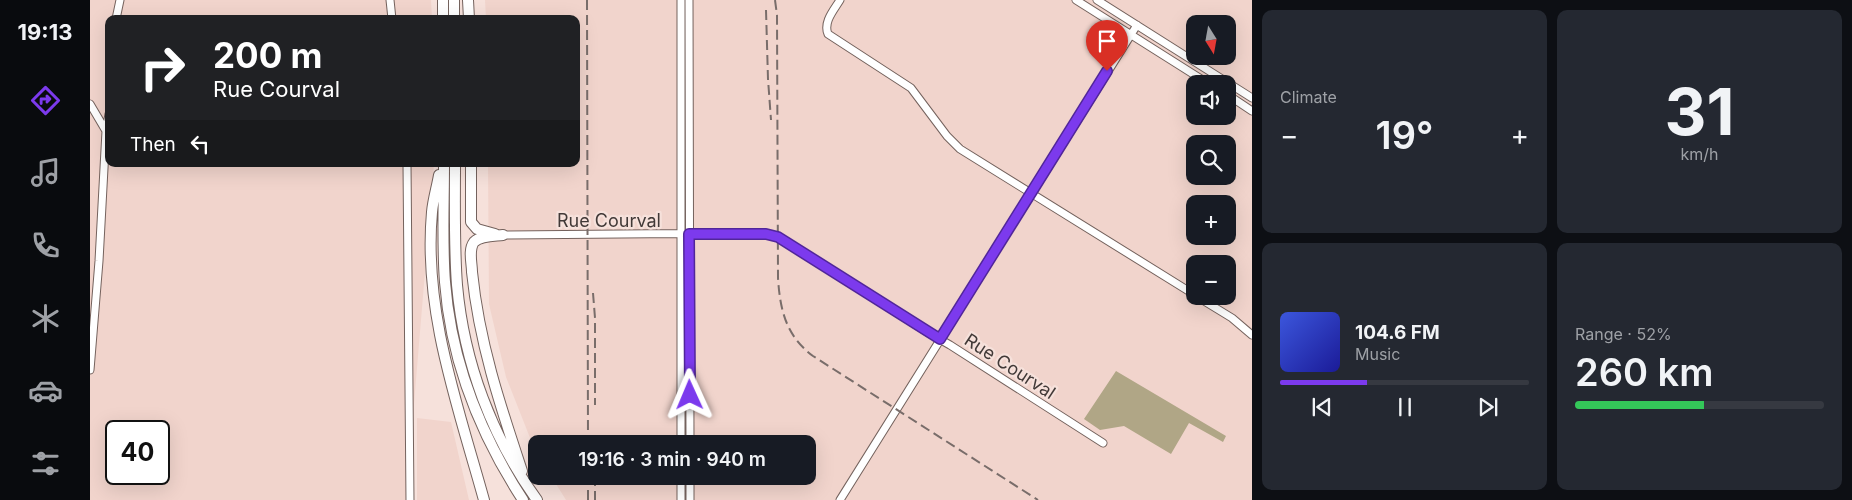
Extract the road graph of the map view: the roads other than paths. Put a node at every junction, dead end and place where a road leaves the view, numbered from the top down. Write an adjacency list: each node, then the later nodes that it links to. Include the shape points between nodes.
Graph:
1 (120, 0): 11 (street)
2 (390, 0): 12 (street)
3 (443, 0): 13 (highway)
4 (454, 0): 14 (highway)
5 (468, 0): 15 (highway)
6 (681, 0): 24 (street)
7 (689, 0): 25 (street)
8 (840, 0): 32 (street, via 827,22 828,34 908,86 960,149)
9 (1076, 0): 17 (street)
10 (1097, 0): 16 (street)
11 (117, 15)
12 (392, 15)
13 (443, 15)
14 (454, 15)
15 (469, 15)
16 (1137, 25): 17 (street); 19 (street)
17 (1131, 34): 18 (street); 32 (street)
18 (1195, 75)
19 (1252, 98)
20 (1236, 100): 22 (street)
21 (90, 104): 23 (street)
22 (1252, 111)
23 (105, 129)
24 (681, 142): 25 (street); 33 (street)
25 (689, 142): 33 (street)
26 (105, 148): 39 (street)
27 (408, 167): 46 (street)
28 (441, 167): 47 (highway, via 432,211 436,314)
29 (442, 167): 48 (highway, via 445,281 455,348 484,432)
30 (455, 167): 45 (highway, via 456,271 466,346 497,432)
31 (471, 167): 34 (highway, via 471,222 480,231)
32 (1031, 193): 35 (street); 38 (street)
33 (685, 234): 34 (street, Rue Courval); 38 (street, Rue Courval, via 766,234 778,237); 40 (street); 41 (street)
34 (503, 235): 45 (highway, via 480,238 473,244 474,284 479,325 491,375)
35 (1186, 290)
36 (1211, 305): 37 (street)
37 (1252, 335)
38 (940, 339): 42 (street, Rue Courval); 52 (street)
39 (90, 370)
40 (681, 435)
41 (690, 435)
42 (1103, 443)
43 (681, 485): 50 (street)
44 (690, 485): 51 (street)
45 (528, 487): 49 (highway)
46 (410, 500)
47 (484, 500)
48 (523, 500)
49 (537, 500)
50 (681, 500)
51 (690, 500)
52 (840, 500)

